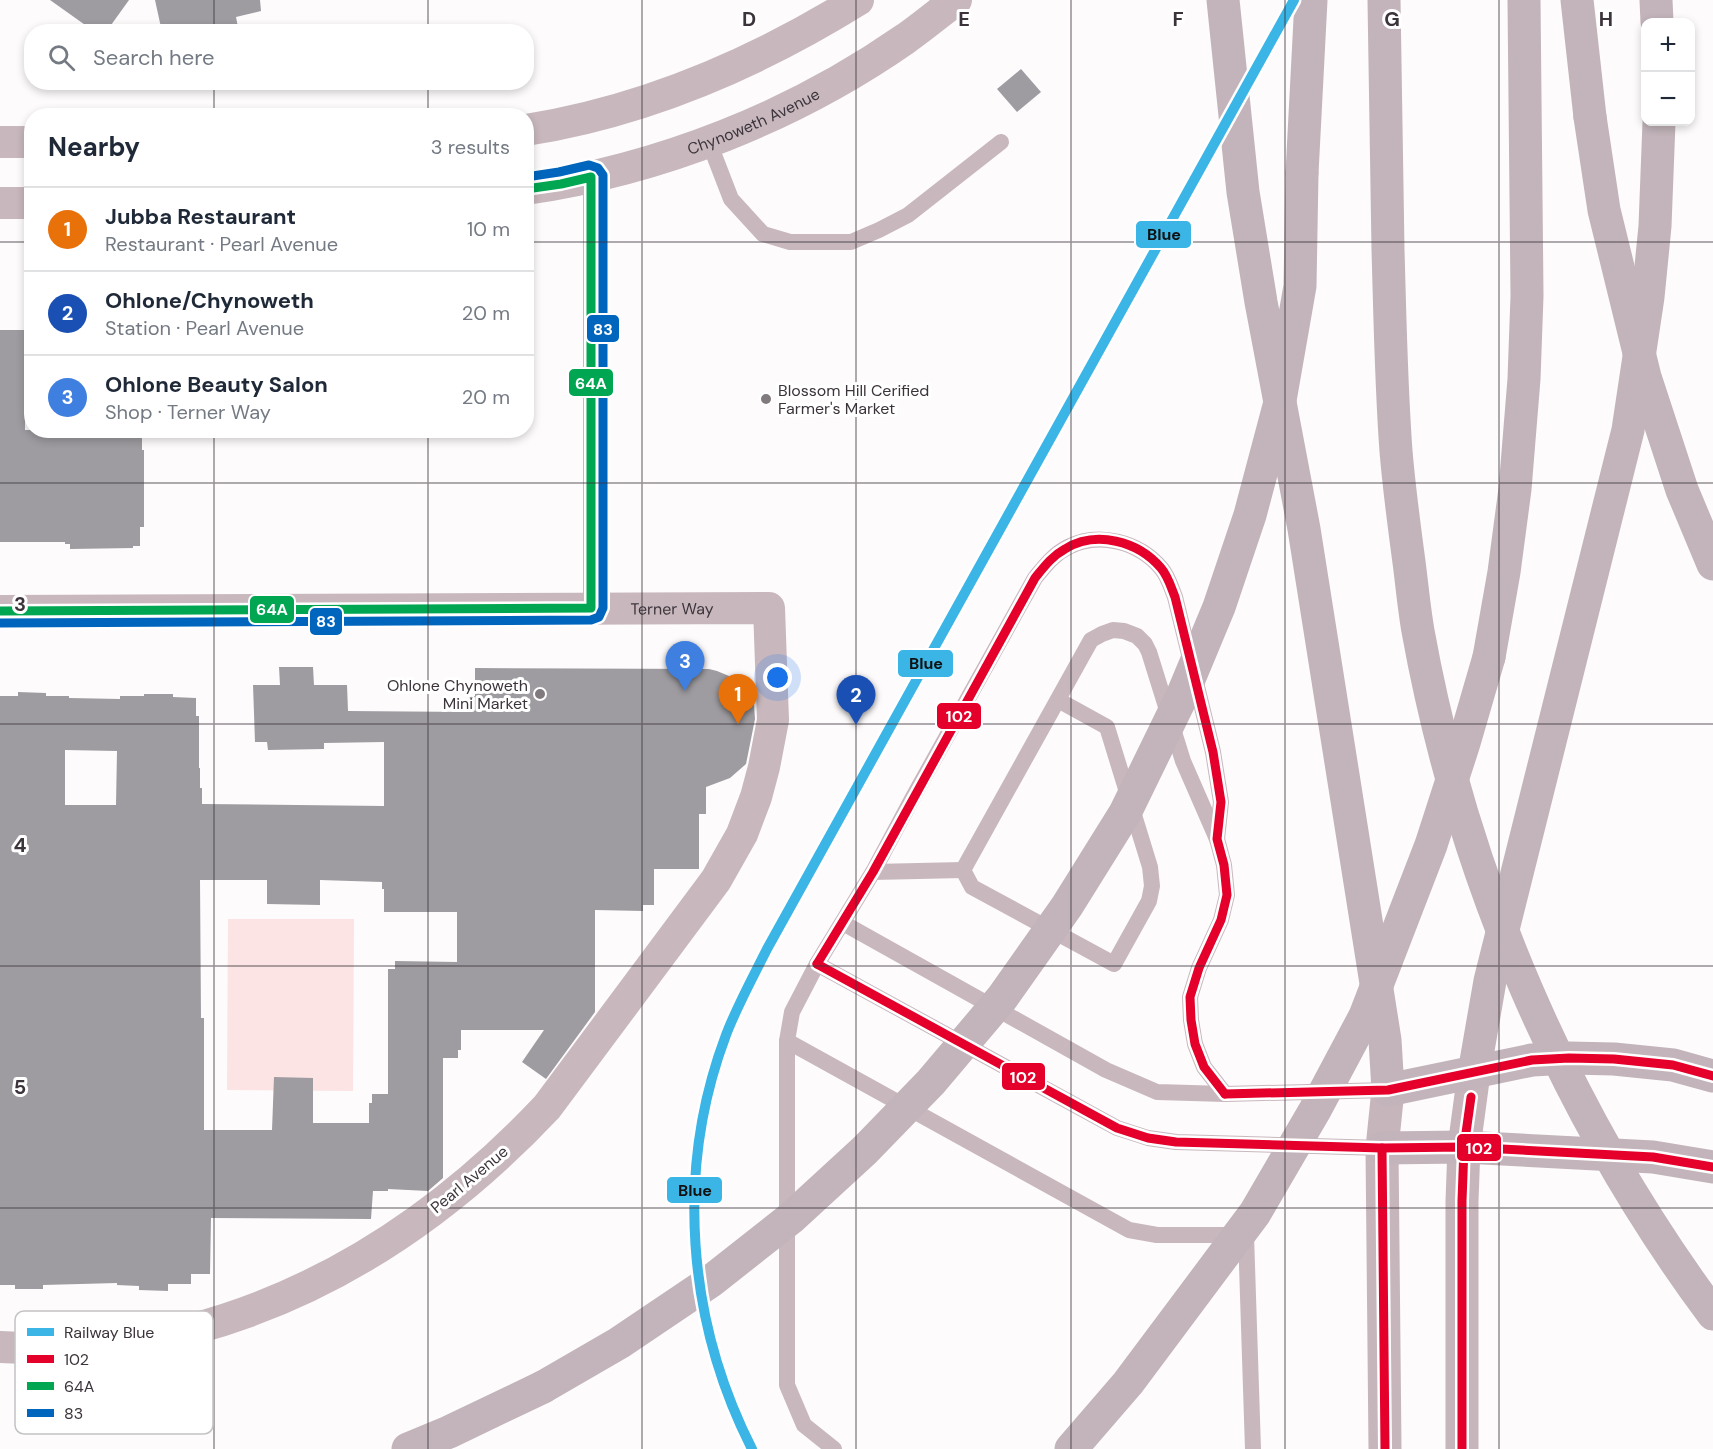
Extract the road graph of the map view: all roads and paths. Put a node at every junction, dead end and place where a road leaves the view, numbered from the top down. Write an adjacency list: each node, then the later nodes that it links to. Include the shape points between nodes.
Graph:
1 (858, 0): 11 (street, via 760,55 687,87 621,109)
2 (956, 0): 14 (street, Chynoweth Avenue, via 905,39 843,78 780,112)
3 (1223, 0): 33 (highway, via 1250,239 1304,529 1385,1040)
4 (1311, 0): 42 (highway, bridge, via 1300,286 1279,406 1250,515 1219,607 1182,696 1125,813 1067,906 1002,998 931,1082 866,1150 791,1218 711,1281 619,1343 543,1387)
5 (1384, 0): 38 (highway, bridge, via 1390,341 1396,453 1417,628 1448,767 1521,978 1580,1104 1616,1168)
6 (1524, 0): 44 (highway, bridge, via 1524,379 1504,572 1489,657 1464,743 1431,845 1365,1016 1315,1110 1255,1213 1128,1383)
7 (1577, 0): 20 (highway, bridge, via 1604,210 1662,433)
8 (1656, 0): 9 (highway)
9 (1657, 18)
10 (1659, 126): 31 (highway, via 1648,297 1628,430 1490,981)
11 (534, 129)
12 (0, 142): 13 (street)
13 (24, 142)
14 (709, 142): 15 (lane, via 731,199 763,234 790,242 851,242 879,230 908,215); 16 (street, Chynoweth Avenue)
15 (1001, 142)
16 (591, 177): 17 (street, Chynoweth Avenue); 21 (lane)
17 (534, 188)
18 (24, 202): 19 (street)
19 (0, 203)
20 (1713, 564)
21 (591, 608): 22 (street, Terner Way); 23 (street, Terner Way)
22 (770, 608): 39 (street, Pearl Avenue, via 773,720 756,797 742,834 716,880 547,1107 482,1172 376,1250 283,1298)
23 (0, 611)
24 (1058, 700): 25 (lane, via 1092,640 1113,630 1137,636 1149,652 1183,761); 26 (lane); 26 (lane, via 1107,727 1150,867 1149,901 1114,964 972,887)
25 (1217, 839): 27 (lane, via 1221,802 1213,752 1169,580 1161,568 1135,547 1099,539 1068,547 1050,559 1035,578); 34 (lane, via 1227,895 1190,997 1195,1044 1204,1067)
26 (963, 870): 27 (lane)
27 (873, 872): 28 (lane)
28 (843, 923): 29 (lane); 34 (lane, via 1106,1070 1157,1092)
29 (818, 964): 30 (lane, via 792,1012); 36 (lane, via 1117,1128 1176,1142)
30 (787, 1041): 43 (lane, via 787,1385 804,1425); 45 (lane, via 1129,1230 1157,1235 1246,1235)
31 (1474, 1073): 32 (highway, via 1532,1060 1580,1058 1673,1065); 33 (highway); 35 (main road)
32 (1713, 1076)
33 (1388, 1090): 34 (lane); 36 (main road)
34 (1225, 1094)
35 (1464, 1147): 36 (highway); 37 (highway, via 1653,1157); 47 (main road)
36 (1383, 1148): 46 (main road)
37 (1713, 1167)
38 (1713, 1314)
39 (213, 1324)
40 (0, 1347): 41 (street, Pearl Avenue)
41 (15, 1348)
42 (408, 1449)
43 (834, 1449)
44 (1071, 1449)
45 (1253, 1449)
46 (1385, 1449)
47 (1462, 1449)

